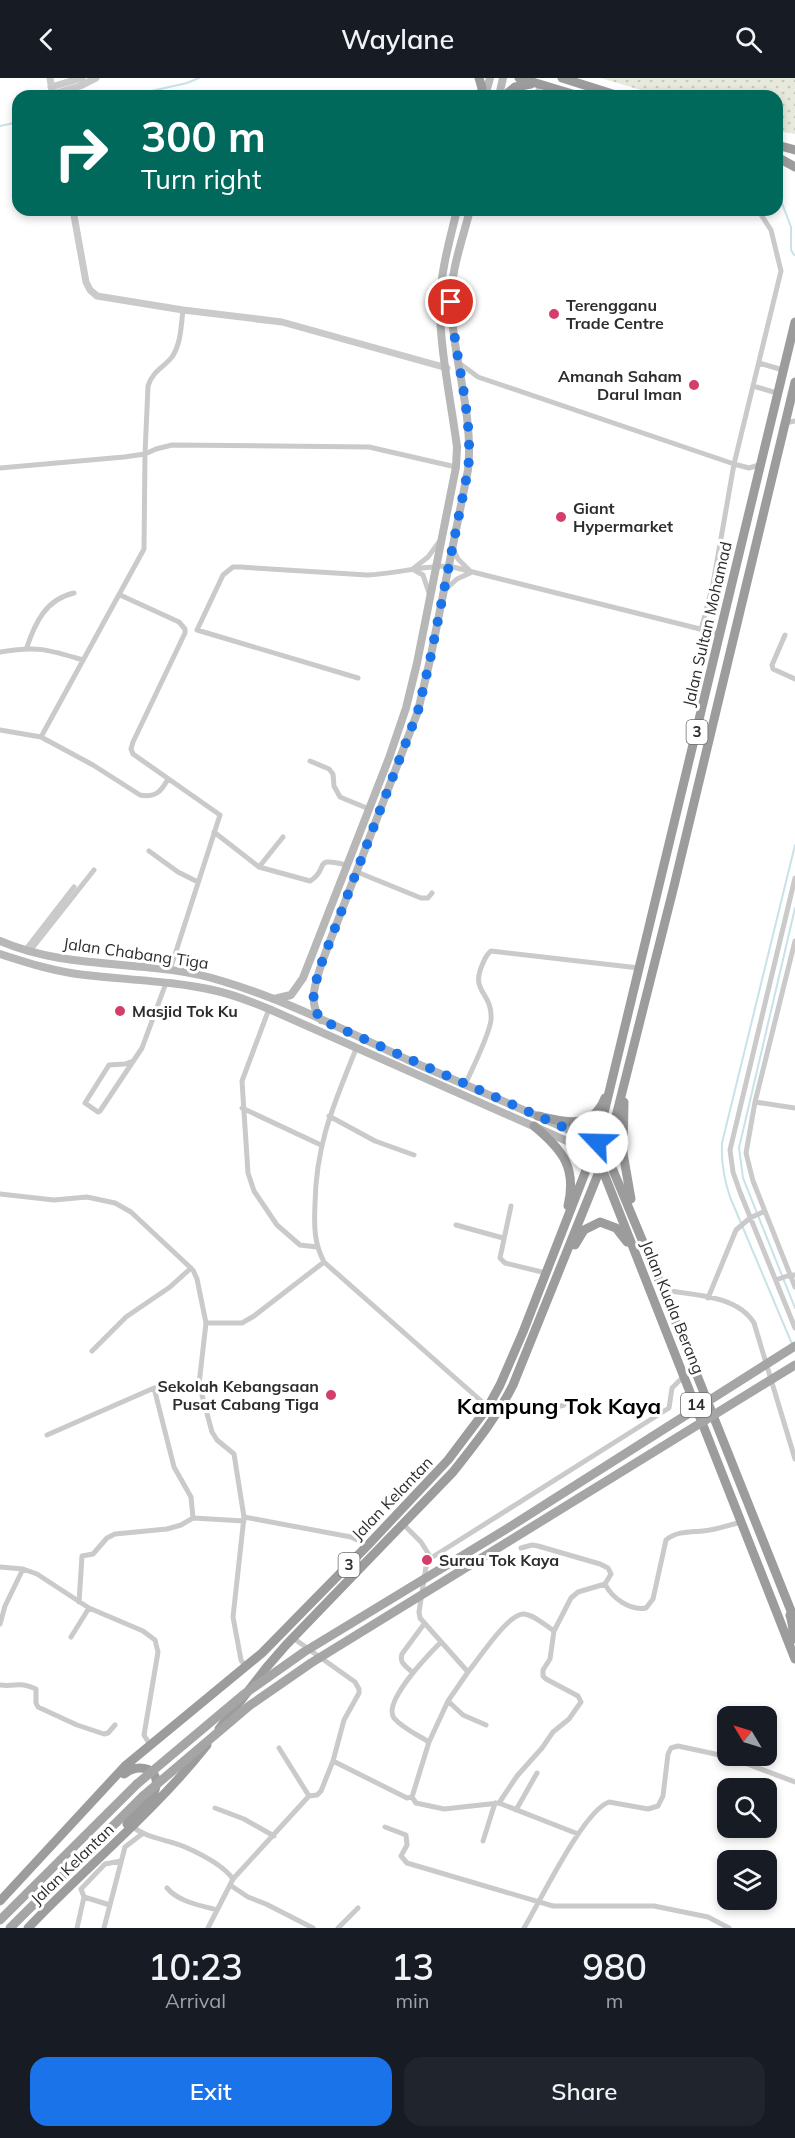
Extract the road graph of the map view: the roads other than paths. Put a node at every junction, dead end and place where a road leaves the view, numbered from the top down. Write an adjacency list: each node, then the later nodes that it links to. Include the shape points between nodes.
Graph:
1 (82, 78): 6 (street)
2 (96, 78): 7 (street)
3 (519, 78): 5 (highway)
4 (562, 78): 11 (highway)
5 (540, 84): 8 (highway, via 524,84); 9 (street); 10 (highway)
6 (56, 90)
7 (61, 90)
8 (510, 90)
9 (538, 90)
10 (560, 90)
11 (600, 90)
12 (74, 216): 16 (street, via 90,290 97,296)
13 (456, 216): 20 (main road, via 440,300)
14 (469, 216): 18 (main road, via 451,302)
15 (762, 216): 19 (street, via 771,230 781,271)
16 (183, 310): 20 (street, via 282,322); 26 (street, via 177,348 150,378)
17 (795, 322): 21 (highway, Jalan Sultan Mohamad / 3)
18 (458, 363): 27 (street, via 478,377); 32 (main road, via 470,454)
19 (759, 363): 21 (street); 23 (street)
20 (447, 368): 29 (main road)
21 (783, 370): 24 (highway, Jalan Sultan Mohamad / 3)
22 (795, 382): 25 (highway, Jalan Sultan Mohamad / 3)
23 (753, 386): 24 (street); 27 (street)
24 (777, 393): 28 (highway, Jalan Sultan Mohamad / 3)
25 (790, 422): 78 (highway, Jalan Sultan Mohamad / 3)
26 (145, 454): 29 (street, via 172,445 369,447); 30 (street); 39 (street, via 144,549)
27 (734, 464): 28 (street, via 749,468); 41 (street)
28 (761, 464): 42 (highway, Jalan Sultan Mohamad / 3)
29 (456, 467): 31 (main road)
30 (0, 468)
31 (443, 534): 33 (main road); 35 (street, via 428,557)
32 (452, 548): 34 (main road); 36 (street)
33 (437, 566): 34 (street); 35 (street); 40 (main road)
34 (449, 567): 36 (street); 37 (main road)
35 (413, 569): 40 (street, via 423,575); 47 (street, via 367,575 233,567 223,575 197,630)
36 (471, 572): 37 (street); 41 (street)
37 (443, 592): 60 (main road, via 418,711)
38 (74, 593): 44 (street, via 62,595 50,604 32,631)
39 (120, 595): 46 (street); 52 (street, via 179,622 185,629 131,749 136,757)
40 (430, 598): 53 (main road, via 406,708)
41 (702, 630): 42 (street)
42 (720, 634): 71 (highway, Jalan Sultan Mohamad / 3)
43 (785, 634): 48 (street, via 773,669)
44 (27, 647): 45 (street); 46 (street)
45 (0, 652)
46 (83, 660): 50 (street)
47 (358, 678)
48 (795, 679)
49 (0, 730): 50 (street)
50 (41, 737): 52 (street, via 140,795 155,795)
51 (310, 761): 53 (street, via 329,769 340,797)
52 (168, 779): 54 (street, via 220,815)
53 (369, 809): 57 (main road)
54 (214, 832): 58 (street); 62 (street)
55 (283, 837): 58 (street)
56 (149, 851): 62 (street)
57 (347, 865): 58 (street, via 328,860 310,881); 65 (main road)
58 (259, 867)
59 (94, 870): 69 (street)
60 (357, 873): 64 (street, via 421,898); 66 (main road)
61 (795, 880): 97 (street, via 730,1150 733,1172)
62 (198, 882): 72 (street)
63 (74, 887): 69 (street)
64 (432, 893)
65 (325, 924): 66 (main road); 74 (main road, via 299,985 291,995)
66 (335, 928): 76 (main road, via 313,990 315,1011)
67 (0, 941): 69 (main road, Jalan Chabang Tiga)
68 (795, 941): 82 (street)
69 (28, 950): 72 (main road, Jalan Chabang Tiga, via 85,963)
70 (0, 954): 73 (main road, Jalan Chabang Tiga, via 43,968)
71 (641, 968): 80 (highway, Jalan Sultan Mohamad / 3); 81 (street, via 491,951 477,982 491,1010 490,1023)
72 (170, 970): 74 (main road, Jalan Chabang Tiga, via 220,980)
73 (166, 983): 75 (main road, Jalan Chabang Tiga, via 216,990); 79 (street, via 142,1048)
74 (274, 999): 76 (main road, Jalan Chabang Tiga)
75 (269, 1009): 77 (main road, Jalan Chabang Tiga); 83 (street, via 242,1081)
76 (321, 1020): 81 (main road, Jalan Chabang Tiga)
77 (356, 1049): 85 (street); 87 (main road, Jalan Chabang Tiga)
78 (632, 1055): 90 (highway, Jalan Sultan Mohamad / 3); 98 (highway, via 622,1136)
79 (133, 1061): 79 (street, via 100,1111 85,1103 109,1065)
80 (617, 1068): 86 (highway, via 603,1104 591,1117 570,1123); 88 (highway, Jalan Sultan Mohamad / 3)
81 (465, 1085): 86 (main road, Jalan Chabang Tiga)
82 (755, 1102): 84 (street); 96 (street, via 746,1152)
83 (242, 1108): 89 (street); 102 (street, via 248,1173 254,1191 289,1237 304,1246)
84 (795, 1108)
85 (329, 1116): 89 (street); 92 (street, via 375,1141)
86 (538, 1116): 88 (main road, Jalan Chabang Tiga)
87 (534, 1126): 91 (main road, Jalan Chabang Tiga); 100 (highway, via 557,1148 571,1178)
88 (597, 1142): 90 (highway, Jalan Kuala Berang / 14); 91 (highway, Jalan Kelantan / 3)
89 (321, 1145): 102 (street, via 315,1185)
90 (607, 1152): 93 (highway, Jalan Kelantan / 3); 98 (highway, Jalan Kuala Berang / 14)
91 (594, 1154): 93 (highway, Jalan Kuala Berang); 100 (highway, Jalan Kelantan / 3)
92 (414, 1155)
93 (601, 1167): 104 (highway, Jalan Kelantan / 3); 106 (highway, Jalan Kuala Berang / 14)
94 (0, 1194): 105 (street, via 54,1200 87,1197 115,1203 131,1212)
95 (511, 1206): 101 (street)
96 (764, 1212): 97 (street); 108 (street)
97 (753, 1217): 108 (street); 111 (street, via 731,1239)
98 (635, 1221): 110 (highway, Jalan Kuala Berang / 14)
99 (456, 1225): 101 (street)
100 (561, 1235): 107 (highway, Jalan Kelantan / 3)
101 (503, 1238): 107 (street, via 500,1258 505,1263)
102 (317, 1247): 103 (street)
103 (324, 1262): 112 (street, via 242,1323); 122 (street)
104 (562, 1266): 106 (highway, via 584,1230 600,1222 616,1228 623,1236); 120 (highway, Jalan Kelantan / 3)
105 (190, 1268): 112 (street, via 197,1279); 115 (street, via 126,1317)
106 (642, 1271): 117 (highway, Jalan Kuala Berang / 14)
107 (546, 1273): 122 (highway, Jalan Kelantan / 3, via 510,1366)
108 (785, 1277): 109 (street); 113 (street)
109 (795, 1287)
110 (663, 1290): 111 (street); 135 (highway, Jalan Kuala Berang / 14)
111 (708, 1298): 124 (street, via 731,1303 754,1323)
112 (206, 1323): 118 (street)
113 (795, 1328)
114 (795, 1346): 181 (main road, bridge, via 304,1652 243,1695 137,1784)
115 (92, 1351)
116 (795, 1365): 183 (main road, bridge, via 311,1663 249,1706 143,1796)
117 (684, 1376): 127 (highway, Jalan Kuala Berang / 14); 131 (street, via 672,1388 669,1408)
118 (199, 1384): 119 (street); 126 (street, via 214,1436 234,1454)
119 (154, 1388): 123 (street); 125 (street, via 174,1467 189,1492)
120 (503, 1404): 121 (street, via 531,1414); 128 (highway, Jalan Kelantan / 3, via 453,1472)
121 (564, 1405)
122 (488, 1407): 129 (highway, Jalan Kelantan / 3, via 434,1477)
123 (47, 1435)
124 (795, 1459)
125 (192, 1518): 126 (street); 136 (street, via 167,1529 107,1538 93,1554 82,1557)
126 (244, 1519): 129 (street, via 351,1537); 147 (street, via 233,1617)
127 (742, 1522): 134 (street, via 681,1533 666,1540 653,1599 646,1608 627,1605); 145 (highway, Jalan Kuala Berang / 14)
128 (404, 1525): 131 (street); 143 (highway, Jalan Kelantan / 3)
129 (368, 1545): 147 (highway, Jalan Kelantan / 3)
130 (521, 1548): 134 (street, via 538,1546 606,1566 610,1574)
131 (431, 1558): 140 (street, via 419,1612)
132 (0, 1567): 133 (street)
133 (23, 1569): 136 (street); 139 (street)
134 (605, 1584): 141 (street, via 571,1598)
135 (785, 1595): 138 (highway, Jalan Kuala Berang / 14); 145 (highway, via 795,1633)
136 (80, 1602): 137 (street)
137 (89, 1608): 142 (street); 155 (street, via 155,1640 158,1652 144,1734)
138 (795, 1621)
139 (0, 1624)
140 (424, 1624): 144 (street); 148 (street, via 400,1659)
141 (554, 1631): 149 (street, via 525,1614 512,1618); 162 (street, via 543,1676 578,1696 581,1702)
142 (71, 1637)
143 (294, 1638): 157 (street, via 355,1682 359,1689 344,1720); 166 (highway, Jalan Kelantan / 3, via 174,1785)
144 (441, 1642): 148 (street); 149 (street)
145 (789, 1644): 146 (highway, Jalan Kuala Berang / 14)
146 (795, 1659)
147 (246, 1668): 155 (highway, Jalan Kelantan / 3)
148 (412, 1672): 154 (street, via 393,1705 393,1718)
149 (468, 1672): 151 (street)
150 (0, 1684): 152 (street, via 24,1683 36,1689 38,1707 77,1725 104,1734)
151 (448, 1701): 153 (street, via 463,1715); 154 (street)
152 (115, 1725)
153 (486, 1725)
154 (429, 1742): 161 (street)
155 (150, 1745): 165 (highway, Jalan Kelantan / 3)
156 (279, 1748): 160 (street)
157 (333, 1761): 160 (street, via 321,1791); 161 (street)
158 (537, 1773): 164 (street)
159 (795, 1782): 169 (street, via 729,1757 678,1746 668,1754 663,1796 658,1806 648,1809 615,1802 604,1804)
160 (309, 1796): 170 (street)
161 (412, 1797): 162 (street, via 416,1803 444,1809)
162 (497, 1803): 164 (street); 171 (street)
163 (215, 1808): 170 (street)
164 (516, 1810): 169 (street)
165 (74, 1821): 166 (highway, via 126,1772 141,1767 151,1772 156,1787); 176 (highway, Jalan Kelantan / 3)
166 (130, 1824): 168 (street); 184 (highway, Jalan Kelantan / 3)
167 (385, 1827): 177 (street, via 406,1835 407,1845 401,1856 407,1863)
168 (141, 1834): 172 (street, via 125,1847); 173 (street, via 185,1847 227,1871)
169 (578, 1834): 177 (street)
170 (274, 1836): 173 (street)
171 (483, 1841)
172 (121, 1861): 175 (street, via 105,1864 81,1889); 178 (street)
173 (232, 1882): 180 (street); 188 (street, via 248,1897)
174 (167, 1888): 180 (street, via 188,1902)
175 (84, 1897): 178 (street); 185 (street)
176 (0, 1901)
177 (539, 1902): 182 (street, via 553,1906 654,1906); 190 (street)
178 (110, 1905): 186 (street)
179 (358, 1908): 189 (street)
180 (217, 1910): 187 (street)
181 (0, 1920)
182 (719, 1922): 191 (street); 192 (street)
183 (10, 1928)
184 (28, 1928)
185 (77, 1928)
186 (104, 1928)
187 (208, 1928)
188 (313, 1928)
189 (338, 1928)
190 (524, 1928)
191 (716, 1928)
192 (729, 1928)

